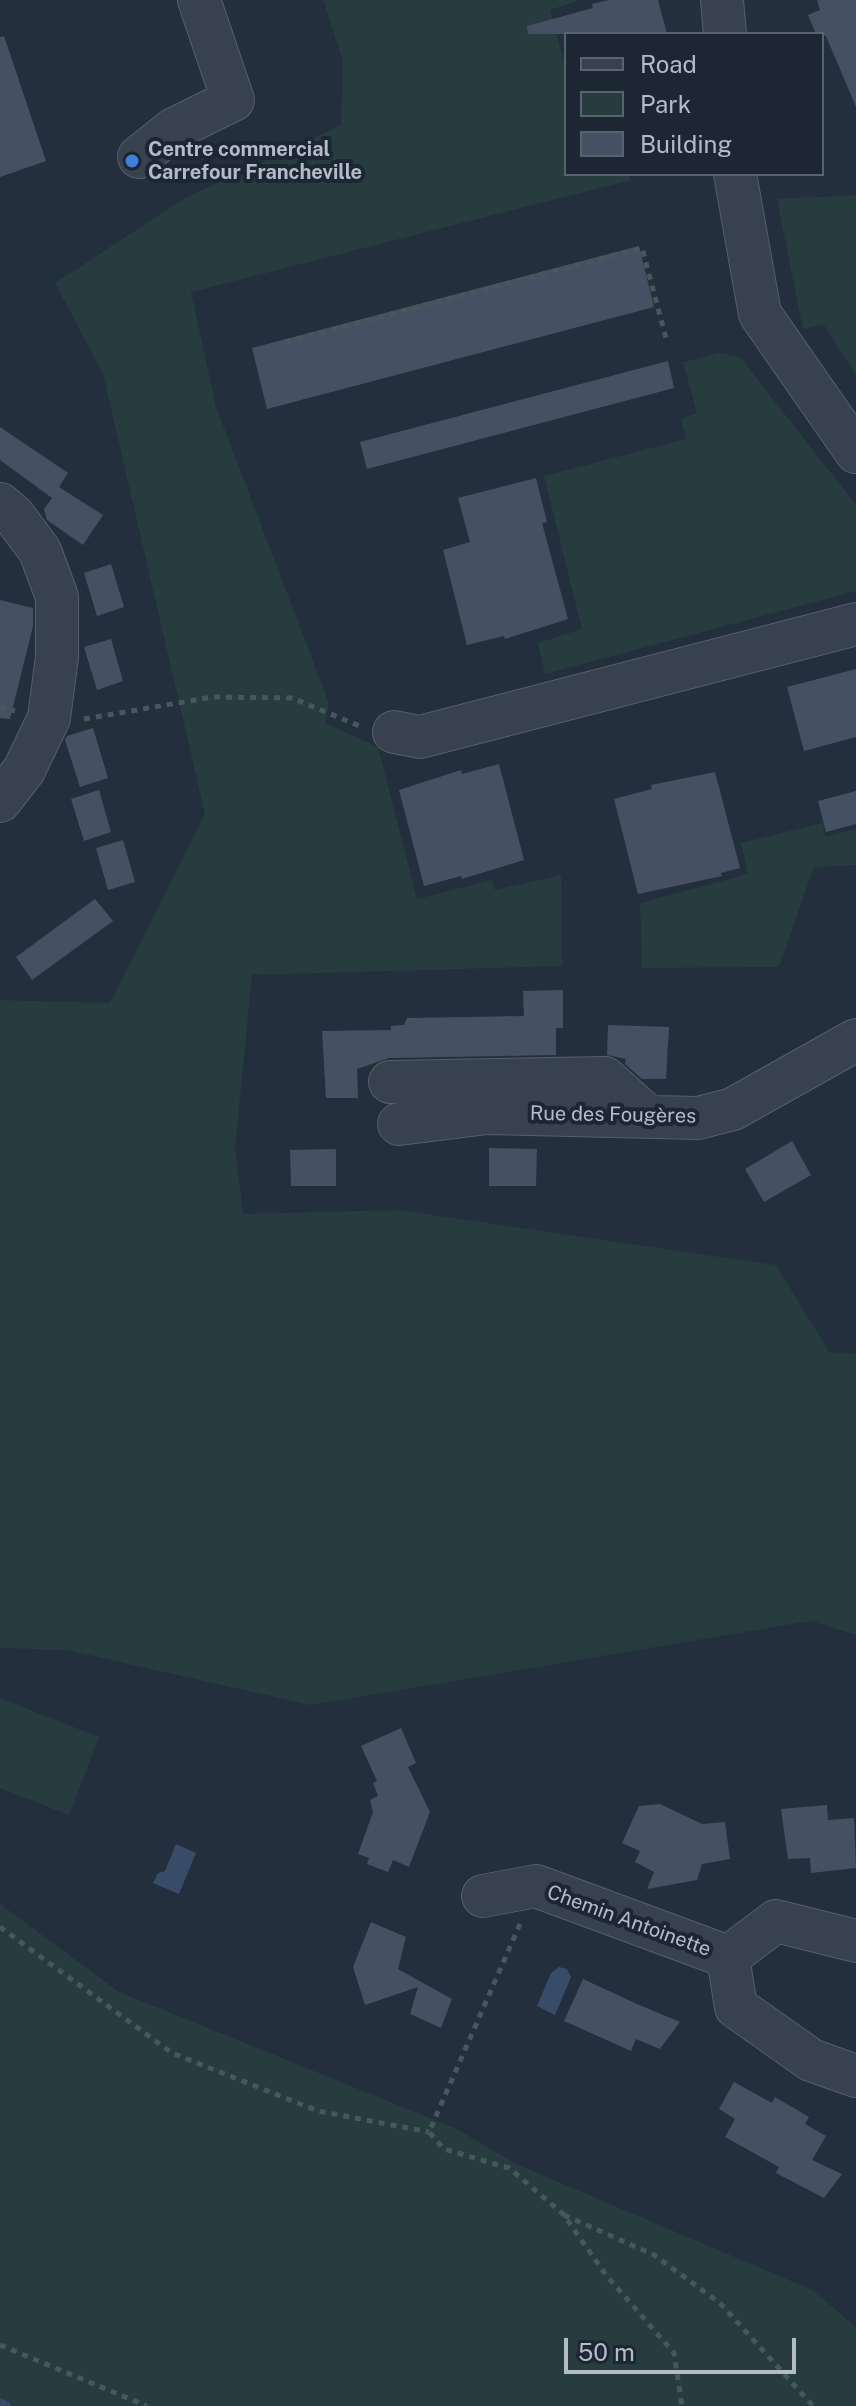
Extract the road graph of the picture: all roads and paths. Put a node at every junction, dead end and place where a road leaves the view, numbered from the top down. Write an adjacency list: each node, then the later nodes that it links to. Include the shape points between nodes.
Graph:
1 (199, 0): 4 (street, via 233,100 174,129)
2 (722, 0): 3 (street)
3 (725, 32)
4 (139, 157)
5 (735, 176): 8 (street, via 760,314)
6 (666, 338): 7 (path, via 642,248)
7 (285, 342)
8 (856, 452)
9 (0, 504): 11 (street, via 40,551 57,597)
10 (856, 624): 13 (street, via 420,737)
11 (49, 718): 12 (path, via 75,720 213,697 292,698); 14 (street, via 24,770)
12 (353, 725)
13 (394, 732)
14 (0, 801)
15 (856, 1040): 17 (street, Rue des Fougères, via 733,1109 698,1118)
16 (390, 1082): 17 (street, via 605,1078)
17 (645, 1114): 18 (street, Rue des Fougères, via 487,1113)
18 (399, 1124)
19 (536, 1886): 20 (street, Chemin Antoinette); 23 (street, Chemin Antoinette); 25 (path)
20 (483, 1896)
21 (0, 1927): 25 (path, via 172,2053 318,2111)
22 (856, 1941): 23 (street, Chemin Antoinette, via 776,1921)
23 (728, 1957): 24 (street, Chemin Antoinette, via 736,2007 811,2060)
24 (856, 2076)
25 (429, 2132): 26 (path, via 444,2149 509,2168)
26 (563, 2214): 29 (path, via 606,2275 674,2353); 30 (path, via 654,2255 720,2303)
27 (0, 2345): 28 (path)
28 (147, 2406)
29 (682, 2406)
30 (813, 2406)

